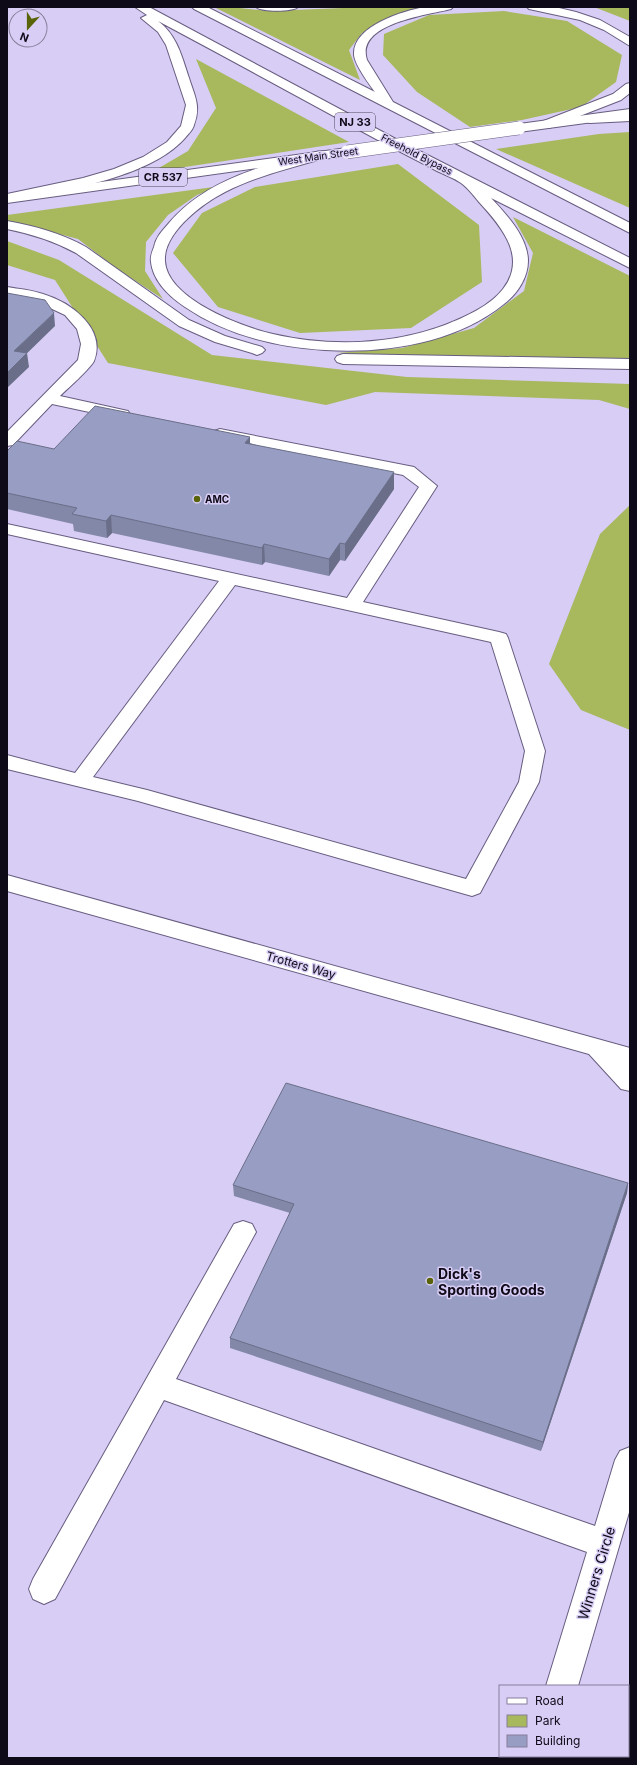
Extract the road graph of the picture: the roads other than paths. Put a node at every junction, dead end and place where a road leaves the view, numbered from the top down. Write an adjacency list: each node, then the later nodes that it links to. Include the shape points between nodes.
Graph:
1 (134, 7): 20 (main road, via 163,30 172,45 192,105 193,113 188,130 169,148 136,165 80,182)
2 (141, 7): 18 (main road, Freehold Bypass / NJ 33, via 382,137)
3 (198, 7): 12 (main road, NJ 33)
4 (262, 7): 5 (main road)
5 (292, 7)
6 (447, 7): 12 (main road, via 416,12 393,20 376,29 363,43 362,59)
7 (532, 7): 10 (main road, via 560,11 594,21)
8 (576, 7): 9 (main road)
9 (616, 20)
10 (630, 42)
11 (630, 87): 16 (main road, via 616,97)
12 (388, 103): 19 (main road, NJ 33)
13 (630, 113): 15 (main road, West Main Street / CR 537)
14 (630, 117): 15 (main road)
15 (590, 119): 16 (main road, West Main Street / CR 537)
16 (545, 124): 17 (main road, West Main Street / CR 537, bridge)
17 (320, 156): 18 (main road, via 260,173 224,187 196,204 176,221 164,233 159,245 158,259 160,271 178,296 212,318 248,332 274,339 314,344 377,344 408,340 455,327 493,307 506,295 514,284 521,261 518,244 510,229); 20 (main road, West Main Street / CR 537)
18 (464, 178): 24 (main road, Freehold Bypass / NJ 33)
19 (560, 192): 21 (main road); 23 (main road, NJ 33)
20 (7, 199)
21 (630, 219)
22 (7, 225): 26 (main road, via 63,240 184,323 220,339 262,351 329,359)
23 (630, 229)
24 (630, 264)
25 (7, 291): 27 (main road, via 39,297 70,312 84,328 89,344 86,361)
26 (630, 364)
27 (49, 399): 28 (main road); 30 (main road)
28 (135, 416)
29 (205, 430): 33 (main road, via 408,471 428,486)
30 (7, 441)
31 (7, 529): 32 (main road)
32 (230, 578): 33 (main road); 37 (main road)
33 (352, 605): 37 (main road, via 499,638 535,752 529,782 472,888 140,795)
34 (7, 762): 35 (main road)
35 (36, 769): 36 (main road); 37 (main road)
36 (7, 777)
37 (80, 781)
38 (7, 883): 40 (main road, Trotters Way)
39 (630, 1040): 40 (main road, Trotters Way)
40 (596, 1047): 41 (main road, Trotters Way); 42 (main road)
41 (630, 1057)
42 (630, 1082)
43 (243, 1232): 44 (main road)
44 (158, 1385): 46 (main road); 47 (main road)
45 (630, 1460): 46 (main road, Winners Circle)
46 (605, 1544): 48 (main road, Winners Circle)
47 (44, 1589)
48 (562, 1685)

